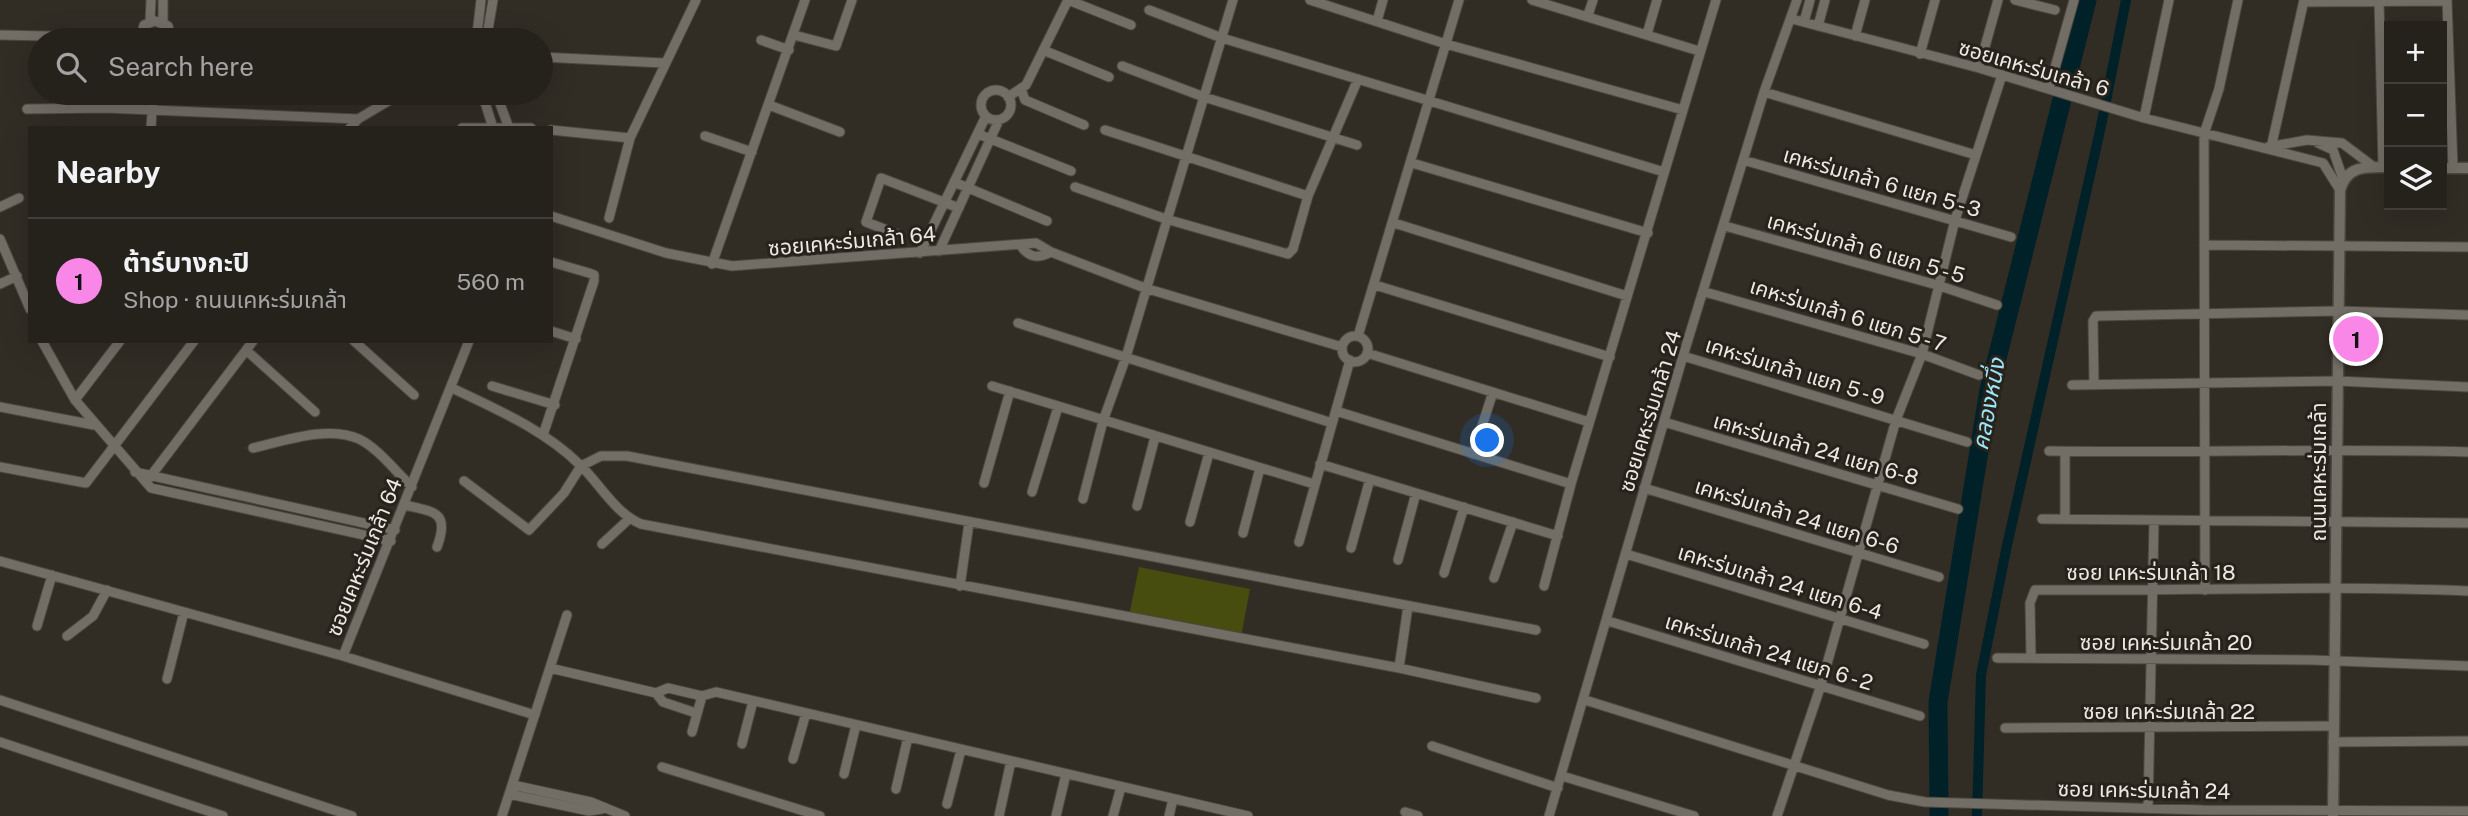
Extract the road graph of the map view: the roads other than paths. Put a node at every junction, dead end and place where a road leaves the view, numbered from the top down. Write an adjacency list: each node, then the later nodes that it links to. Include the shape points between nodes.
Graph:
1 (151, 0): 35 (street)
2 (163, 0): 36 (street)
3 (481, 0): 42 (street)
4 (493, 0): 43 (street)
5 (696, 0): 57 (street)
6 (805, 0): 46 (street)
7 (852, 0): 46 (street, via 836,46)
8 (1068, 0): 38 (street); 53 (street)
9 (1233, 0): 49 (street)
10 (1310, 0): 34 (street)
11 (1383, 0): 34 (street)
12 (1459, 0): 51 (street)
13 (1532, 0): 32 (street)
14 (1593, 0): 32 (street)
15 (1657, 0): 44 (street)
16 (1716, 0): 54 (street)
17 (1797, 0): 33 (street, ซอยเคหะร่มเกล้า 24)
18 (1810, 0): 37 (street)
19 (1825, 0): 39 (street)
20 (1865, 0): 48 (street)
21 (1935, 0): 55 (street)
22 (1998, 0): 59 (street)
23 (2015, 0): 31 (street)
24 (2074, 0): 64 (street)
25 (2169, 0): 78 (street)
26 (2238, 0): 90 (street)
27 (2304, 1): 28 (street); 97 (street)
28 (2379, 1): 29 (street); 104 (street)
29 (2447, 1): 98 (street)
30 (1149, 10): 49 (street)
31 (2055, 10)
32 (1588, 15): 44 (street)
33 (1792, 19): 37 (street, ซอยเคหะร่มเกล้า 6); 65 (street, ซอยเคหะร่มเกล้า 24)
34 (1377, 21): 51 (street)
35 (150, 22): 36 (street); 40 (street)
36 (163, 22): 41 (street)
37 (1804, 22): 39 (street, ซอยเคหะร่มเกล้า 6)
38 (1131, 25)
39 (1818, 26): 48 (street, ซอยเคหะร่มเกล้า 6)
40 (143, 28)
41 (166, 28)
42 (484, 28)
43 (487, 28)
44 (1647, 34): 54 (street)
45 (0, 35): 47 (street)
46 (793, 35): 52 (street)
47 (28, 36)
48 (1855, 36): 55 (street, ซอยเคหะร่มเกล้า 6)
49 (1222, 38): 62 (street); 67 (street)
50 (761, 40): 52 (street)
51 (1446, 44): 68 (street); 76 (street)
52 (789, 50): 69 (street)
53 (1043, 50): 61 (street); 63 (street)
54 (1699, 51): 76 (street)
55 (1920, 54): 59 (street, ซอยเคหะร่มเกล้า 6)
56 (553, 58): 57 (street)
57 (664, 63): 92 (street)
58 (1122, 66): 67 (street)
59 (1979, 68): 60 (street, ซอยเคหะร่มเกล้า 6)
60 (2002, 75): 64 (street, ซอยเคหะร่มเกล้า 6); 100 (street)
61 (1109, 77)
62 (1358, 79): 68 (street); 93 (street)
63 (1021, 89): 66 (street); 81 (street, via 1025,100)
64 (2053, 90): 78 (street, ซอยเคหะร่มเกล้า 6)
65 (1764, 92): 100 (street); 102 (street, ซอยเคหะร่มเกล้า 24)
66 (1008, 97): 77 (street, via 997,90 987,94 982,102); 80 (street, via 1010,112)
67 (1205, 97): 93 (street); 101 (street)
68 (1429, 101): 103 (street); 108 (street)
69 (769, 104): 88 (street); 99 (street)
70 (152, 105): 75 (street)
71 (382, 105): 79 (street)
72 (486, 105): 84 (street)
73 (501, 105): 85 (street)
74 (27, 109): 75 (street)
75 (152, 110): 79 (street); 82 (street)
76 (1684, 110): 108 (street)
77 (986, 116): 80 (street); 89 (street)
78 (2144, 118): 90 (street, ซอยเคหะร่มเกล้า 6)
79 (358, 119): 83 (street)
80 (999, 120): 94 (street)
81 (1084, 125)
82 (151, 126)
83 (352, 126)
84 (493, 126)
85 (509, 126)
86 (553, 130): 92 (street)
87 (1105, 130): 101 (street)
88 (840, 132)
89 (978, 134): 94 (street); 109 (street)
90 (2204, 134): 97 (street, ซอยเคหะร่มเกล้า 6); 129 (street)
91 (705, 136): 99 (street)
92 (630, 138): 119 (street)
93 (1333, 138): 96 (street); 113 (street)
94 (990, 139): 107 (street); 112 (street)
95 (2306, 140): 97 (street, ซอยเคหะร่มเกล้า 6); 104 (street, ซอยเคหะร่มเกล้า 6, via 2342,143); 110 (street, via 2333,150)
96 (1357, 145)
97 (2269, 147): 110 (street, ซอยเคหะร่มเกล้า 6, via 2323,163)
98 (2447, 147)
99 (752, 152): 137 (street)
100 (1976, 155): 122 (street)
101 (1186, 158): 113 (street); 120 (street)
102 (1743, 160): 122 (street, เคหะร่มเกล้า 6 แยก 5 - 3); 124 (street, ซอยเคหะร่มเกล้า 24)
103 (1412, 163): 123 (street); 125 (street)
104 (2382, 167): 110 (street, via 2358,168)
105 (2447, 168): 106 (street)
106 (2468, 168)
107 (1071, 171)
108 (1664, 172): 125 (street)
109 (954, 182): 112 (street); 115 (street)
110 (2342, 184): 131 (street, ถนนเคหะร่มเกล้า)
111 (1075, 187): 120 (street)
112 (968, 188): 117 (street); 121 (street)
113 (1308, 196): 120 (street, via 1288,254)
114 (19, 198): 116 (street)
115 (944, 203): 117 (street); 126 (street, via 881,178 866,222); 135 (street)
116 (0, 207)
117 (958, 208): 133 (street)
118 (553, 217): 137 (street, ซอยเคหะร่มเกล้า 64)
119 (609, 218)
120 (1166, 219): 144 (street)
121 (1047, 220)
122 (1955, 220): 127 (street, เคหะร่มเกล้า 6 แยก 5 - 3); 142 (street)
123 (1394, 223): 141 (street); 146 (street)
124 (1725, 226): 142 (street, เคหะร่มเกล้า 6 แยก 5 - 5); 145 (street, ซอยเคหะร่มเกล้า 24)
125 (1648, 233): 146 (street)
126 (897, 234)
127 (2011, 237)
128 (0, 239): 138 (street)
129 (2204, 245): 131 (street); 150 (street)
130 (1021, 246): 133 (street, ซอยเคหะร่มเกล้า 64); 134 (street, ซอยเคหะร่มเกล้า 64, via 1036,243); 134 (street, via 1034,257)
131 (2339, 247): 132 (street); 149 (street, ถนนเคหะร่มเกล้า)
132 (2468, 247)
133 (939, 251): 135 (street, ซอยเคหะร่มเกล้า 64)
134 (1051, 252): 144 (street)
135 (920, 253): 137 (street, ซอยเคหะร่มเกล้า 64, via 756,267)
136 (553, 263): 155 (street, via 594,275)
137 (712, 264)
138 (17, 276): 140 (street); 143 (street)
139 (28, 280): 143 (street)
140 (0, 284)
141 (1375, 285): 154 (street); 170 (street)
142 (1937, 285): 148 (street, เคหะร่มเกล้า 6 แยก 5 - 5); 167 (street)
143 (22, 287): 147 (street)
144 (1145, 288): 163 (street); 169 (street)
145 (1705, 292): 167 (street, เคหะร่มเกล้า 6 แยก 5 - 7); 168 (street, ซอยเคหะร่มเกล้า 24)
146 (1627, 296): 170 (street)
147 (28, 304)
148 (1997, 305)
149 (2338, 311): 150 (street); 151 (street); 173 (street, ถนนเคหะร่มเกล้า)
150 (2206, 315): 174 (street); 176 (street, via 2095,316)
151 (2468, 315)
152 (1018, 323): 169 (street)
153 (553, 332): 155 (street)
154 (1358, 336): 163 (street, via 1348,338); 166 (street, via 1367,342)
155 (576, 339): 185 (street)
156 (43, 343): 165 (street)
157 (53, 343): 165 (street)
158 (118, 343): 184 (street)
159 (192, 343): 199 (street)
160 (251, 343): 164 (street)
161 (356, 343): 183 (street)
162 (468, 343): 179 (street, ซอยเคหะร่มเกล้า 64)
163 (1342, 347): 171 (street)
164 (246, 350): 189 (street); 213 (street)
165 (46, 353): 184 (street)
166 (1367, 353): 171 (street, via 1360,361); 182 (street)
167 (1922, 354): 172 (street, เคหะร่มเกล้า 6 แยก 5 - 7); 190 (street)
168 (1683, 356): 190 (street, เคหะร่มเกล้า แยก 5 - 9); 193 (street, ซอยเคหะร่มเกล้า 24)
169 (1126, 357): 191 (street); 194 (street)
170 (1610, 357): 192 (street)
171 (1350, 360): 188 (street)
172 (1979, 375)
173 (2337, 381): 174 (street); 180 (street); 201 (street, ถนนเคหะร่มเกล้า)
174 (2205, 384): 176 (street); 207 (street)
175 (2072, 385): 176 (street)
176 (2094, 385)
177 (492, 386): 185 (street)
178 (992, 386): 181 (street)
179 (452, 387): 196 (street); 221 (street, ซอยเคหะร่มเกล้า 64)
180 (2468, 387)
181 (1010, 391): 187 (street); 216 (street)
182 (1493, 392): 192 (street); 206 (street)
183 (414, 395)
184 (75, 400): 195 (street)
185 (555, 405): 196 (street)
186 (0, 407): 195 (street)
187 (1058, 407): 191 (street); 223 (street)
188 (1336, 411): 194 (street); 206 (street)
189 (315, 412)
190 (1896, 420): 198 (street, เคหะร่มเกล้า แยก 5 - 9); 220 (street)
191 (1103, 421): 197 (street); 226 (street)
192 (1590, 422): 219 (street)
193 (1664, 422): 220 (street, เคหะร่มเกล้า 24 แยก 6-8); 222 (street, ซอยเคหะร่มเกล้า 24)
194 (1332, 423): 208 (street)
195 (94, 425): 199 (street)
196 (543, 435): 209 (street)
197 (1154, 437): 205 (street); 228 (street)
198 (1967, 442)
199 (113, 447): 210 (street, via 86,483); 212 (street)
200 (253, 448): 221 (street, via 311,435 351,437 361,440)
201 (2337, 448): 204 (street); 207 (street); 240 (street, ถนนเคหะร่มเกล้า)
202 (2049, 452): 203 (street)
203 (2065, 452): 207 (street); 234 (street)
204 (2468, 452)
205 (1209, 453): 211 (street); 237 (street)
206 (1473, 453): 219 (street)
207 (2205, 453): 239 (street)
208 (1320, 464): 214 (street); 218 (street)
209 (582, 466): 215 (street, via 529,530); 232 (street); 241 (street, via 601,456 627,456)
210 (0, 467)
211 (1260, 468): 218 (street); 245 (street)
212 (135, 472): 213 (street); 217 (street)
213 (151, 475): 217 (street); 225 (street)
214 (1370, 479): 224 (street); 251 (street)
215 (464, 481)
216 (984, 483)
217 (145, 484): 231 (street, via 158,491)
218 (1314, 484): 248 (street)
219 (1571, 484): 246 (street)
220 (1880, 486): 230 (street, เคหะร่มเกล้า 24 แยก 6-8); 252 (street)
221 (412, 487): 227 (street, ซอยเคหะร่มเกล้า 64)
222 (1644, 488): 252 (street, เคหะร่มเกล้า 24 แยก 6-6); 253 (street, ซอยเคหะร่มเกล้า 24)
223 (1032, 492)
224 (1416, 493): 229 (street); 254 (street)
225 (259, 499): 231 (street); 236 (street)
226 (1083, 499)
227 (405, 505): 243 (street, ซอยเคหะร่มเกล้า 64); 250 (street, via 441,519 444,529)
228 (1138, 506)
229 (1464, 507): 238 (street); 256 (street)
230 (1958, 509)
231 (256, 512): 244 (street)
232 (629, 519): 249 (street); 260 (street)
233 (2042, 519): 234 (street)
234 (2065, 520): 235 (street)
235 (2154, 521): 239 (street); 265 (street)
236 (357, 522): 243 (street); 244 (street)
237 (1190, 522)
238 (1513, 522): 246 (street); 259 (street)
239 (2205, 522): 240 (street); 264 (street)
240 (2339, 522): 242 (street); 262 (street, ถนนเคหะร่มเกล้า)
241 (969, 523): 260 (street); 267 (street)
242 (2468, 523)
243 (395, 530): 247 (street, ซอยเคหะร่มเกล้า 64)
244 (356, 533): 247 (street)
245 (1243, 533)
246 (1558, 536): 261 (street)
247 (391, 541): 276 (street, ซอยเคหะร่มเกล้า 64)
248 (1299, 542)
249 (602, 544)
250 (437, 547)
251 (1351, 548)
252 (1859, 552): 258 (street, เคหะร่มเกล้า 24 แยก 6-6); 270 (street)
253 (1626, 554): 270 (street, เคหะร่มเกล้า 24 แยก 6-4); 271 (street, ซอยเคหะร่มเกล้า 24)
254 (1398, 560)
255 (0, 561): 257 (street)
256 (1444, 573)
257 (52, 575): 263 (street); 272 (street)
258 (1940, 577)
259 (1494, 578)
260 (960, 586): 283 (street)
261 (1544, 586)
262 (2336, 586): 264 (street, ซอย เคหะร่มเกล้า 18); 266 (street, ซอย เคหะร่มเกล้า 18); 280 (street, ถนนเคหะร่มเกล้า)
263 (107, 590): 268 (street); 274 (street, via 93,616)
264 (2205, 590): 265 (street, ซอย เคหะร่มเกล้า 18)
265 (2152, 591): 278 (street, ซอย เคหะร่มเกล้า 18, via 2035,590 2030,603); 279 (street)
266 (2468, 591)
267 (1408, 606): 273 (street); 283 (street)
268 (184, 612): 276 (street); 284 (street)
269 (567, 615): 282 (street)
270 (1840, 618): 275 (street, เคหะร่มเกล้า 24 แยก 6-4); 285 (street)
271 (1608, 621): 285 (street, เคหะร่มเกล้า 24 แยก 6 - 2); 290 (street, ซอยเคหะร่มเกล้า 24)
272 (37, 626)
273 (1536, 630)
274 (67, 636)
275 (1924, 644)
276 (343, 656): 294 (street, ซอยเคหะร่มเกล้า 64)
277 (1997, 658): 278 (street, ซอย เคหะร่มเกล้า 20)
278 (2031, 658): 279 (street, ซอย เคหะร่มเกล้า 20)
279 (2151, 659): 280 (street, ซอย เคหะร่มเกล้า 20); 299 (street)
280 (2335, 662): 281 (street, ซอย เคหะร่มเกล้า 20); 297 (street, ถนนเคหะร่มเกล้า)
281 (2468, 666)
282 (550, 668): 286 (street); 294 (street)
283 (1399, 668): 288 (street)
284 (167, 679)
285 (1821, 685): 295 (street, เคหะร่มเกล้า 24 แยก 6 - 2); 310 (street)
286 (656, 693): 287 (street, via 668,688); 292 (street, via 663,702)
287 (702, 696): 291 (street, via 716,692); 292 (street)
288 (1535, 698)
289 (0, 700): 330 (street)
290 (1585, 700): 310 (street, ซอย เคหะร่มเกล้า 24); 314 (street, ซอยเคหะร่มเกล้า 24)
291 (754, 701): 293 (street); 305 (street)
292 (696, 713): 300 (street)
293 (806, 713): 296 (street); 308 (street)
294 (535, 715): 318 (street)
295 (1920, 716)
296 (856, 725): 301 (street); 312 (street)
297 (2333, 726): 299 (street, ซอย เคหะร่มเกล้า 22); 304 (street, ถนนเคหะร่มเกล้า)
298 (2005, 728): 299 (street, ซอย เคหะร่มเกล้า 22)
299 (2150, 729): 321 (street)
300 (692, 732)
301 (908, 737): 307 (street); 317 (street)
302 (2468, 741): 304 (street)
303 (1, 742): 329 (street)
304 (2333, 743): 327 (street, ถนนเคหะร่มเกล้า)
305 (742, 744)
306 (1432, 746): 316 (street)
307 (961, 750): 309 (street); 320 (street)
308 (793, 759)
309 (1012, 761): 313 (street); 333 (street)
310 (1794, 765): 322 (street, ซอย เคหะร่มเกล้า 24, via 1925,802); 341 (street)
311 (662, 767): 328 (street)
312 (844, 774)
313 (1066, 774): 315 (street); 334 (street)
314 (1562, 776): 316 (street, ซอยเคหะร่มเกล้า 24); 340 (street)
315 (1121, 786): 319 (street); 335 (street)
316 (1559, 788): 339 (street, ซอยเคหะร่มเกล้า 24)
317 (896, 789)
318 (511, 790): 331 (street); 332 (street, via 591,803)
319 (1173, 799): 325 (street); 336 (street)
320 (947, 804)
321 (2148, 808): 322 (street, ซอย เคหะร่มเกล้า 24); 326 (street, ซอย เคหะร่มเกล้า 24)
322 (2064, 811)
323 (2468, 811): 327 (street, ซอย เคหะร่มเกล้า 24)
324 (1405, 812): 338 (street)
325 (1224, 813): 337 (street)
326 (2203, 813): 327 (street, ซอย เคหะร่มเกล้า 24)
327 (2333, 813)
328 (814, 815)
329 (223, 816)
330 (352, 816)
331 (502, 816)
332 (625, 816)
333 (999, 816)
334 (1056, 816)
335 (1114, 816)
336 (1169, 816)
337 (1248, 816)
338 (1419, 816)
339 (1549, 816)
340 (1694, 816)
341 (1777, 816)

